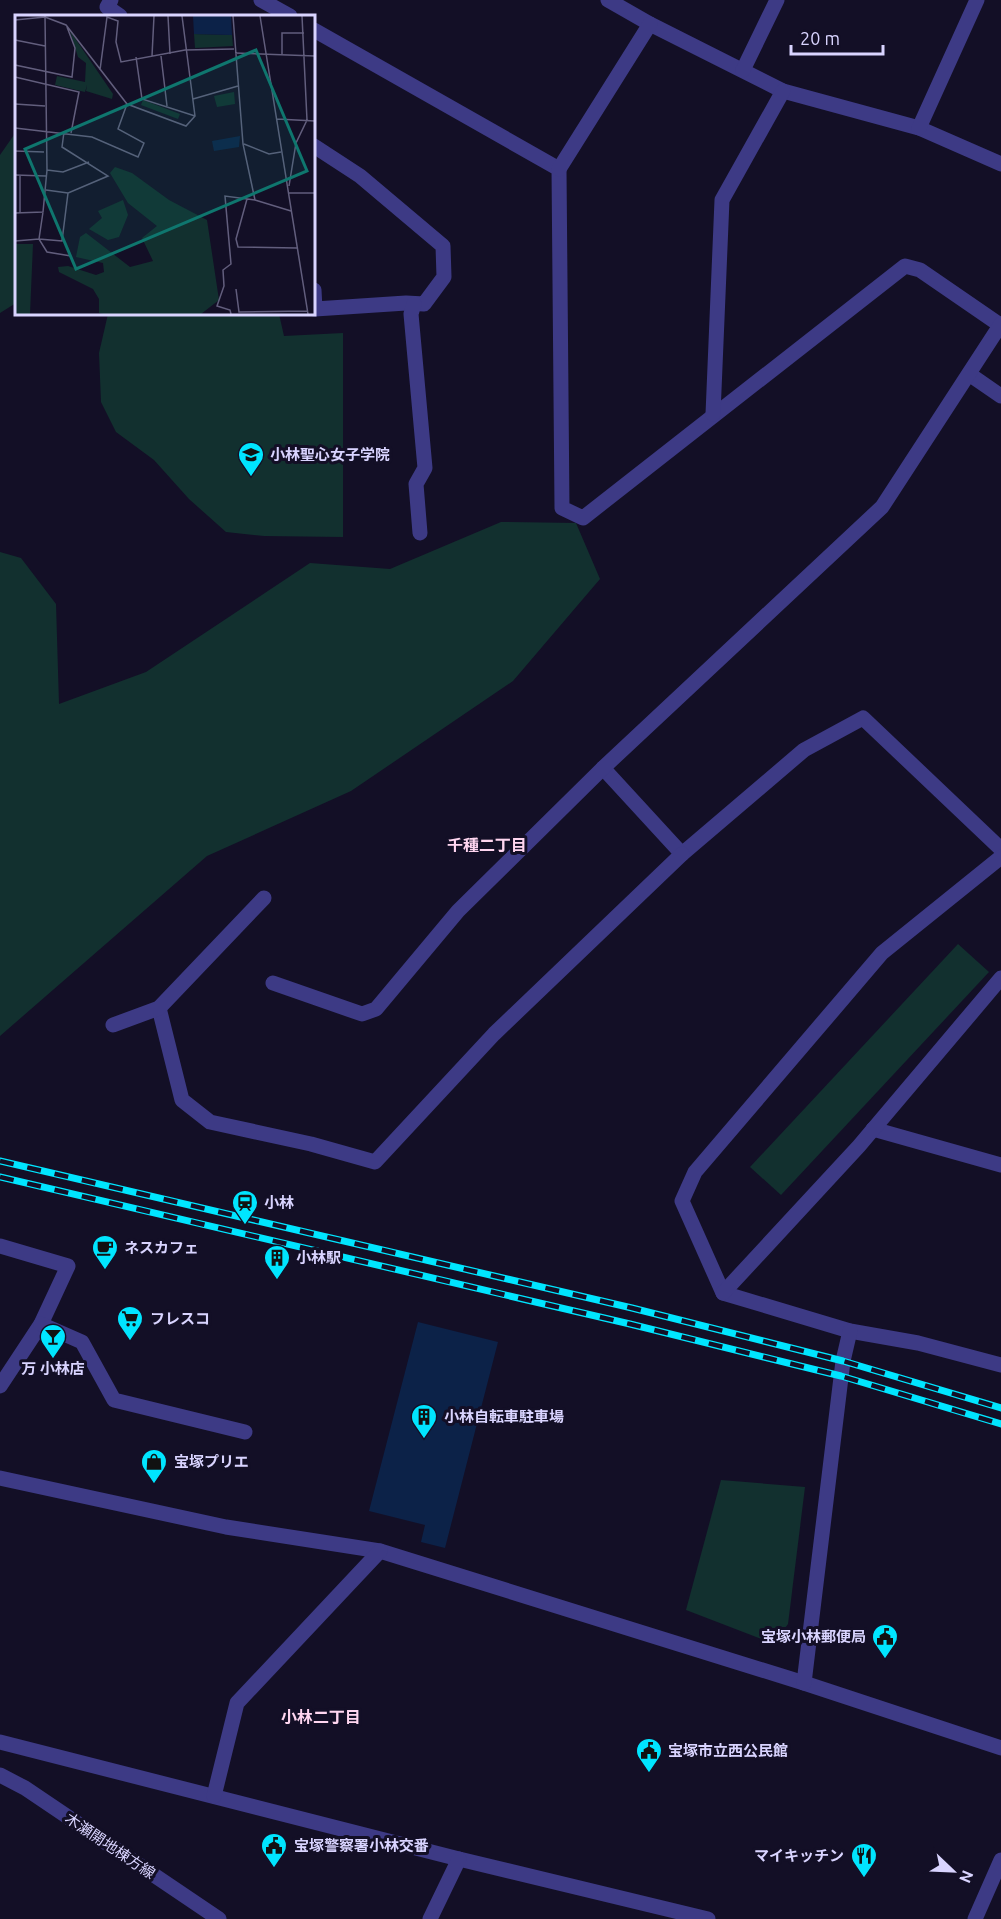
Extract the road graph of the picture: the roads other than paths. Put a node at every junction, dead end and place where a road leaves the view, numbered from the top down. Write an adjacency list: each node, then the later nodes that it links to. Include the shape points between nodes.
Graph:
1 (261, 0): 5 (street)
2 (608, 0): 6 (street)
3 (777, 0): 8 (street)
4 (977, 0): 10 (street)
5 (288, 15)
6 (650, 24): 8 (street); 13 (street)
7 (315, 31): 13 (street)
8 (743, 70): 9 (street)
9 (783, 91): 10 (street); 19 (street, via 722,200)
10 (919, 128): 12 (street)
11 (315, 147): 14 (street, via 360,176 442,246 444,277 424,304)
12 (1001, 164)
13 (559, 169): 19 (street, via 562,508 583,518)
14 (414, 304): 15 (street); 20 (street, via 411,314 425,468 416,484)
15 (315, 309)
16 (1001, 324): 17 (street); 19 (street, via 920,270 905,266)
17 (969, 374): 18 (street); 21 (street, via 882,507)
18 (1001, 396)
19 (713, 414)
20 (420, 533)
21 (603, 768): 23 (street); 27 (street, via 458,910 376,1009 362,1014)
22 (1001, 849): 23 (street, via 863,718 804,750)
23 (682, 854): 28 (street, via 494,1034 375,1162 210,1122 182,1100)
24 (1001, 857): 33 (street, via 882,953 695,1172 682,1201)
25 (264, 898): 28 (street)
26 (1001, 978): 30 (street)
27 (273, 983)
28 (159, 1008): 29 (street)
29 (114, 1025)
30 (873, 1129): 31 (street); 33 (street)
31 (1001, 1165)
32 (0, 1246): 34 (street, via 68,1266)
33 (723, 1293): 35 (street)
34 (40, 1324): 37 (street); 38 (street, via 82,1342 114,1401)
35 (850, 1331): 36 (street, via 918,1343); 41 (street, via 843,1361)
36 (1001, 1365)
37 (0, 1386)
38 (245, 1432)
39 (0, 1478): 40 (street, via 226,1527)
40 (380, 1551): 41 (street); 45 (street, via 237,1703)
41 (804, 1683): 43 (street)
42 (0, 1742): 45 (street)
43 (1001, 1748)
44 (0, 1775): 48 (street, 木瀬開地棟方線)
45 (214, 1796): 46 (street)
46 (459, 1859): 49 (street); 50 (street)
47 (1001, 1860): 51 (street)
48 (219, 1919)
49 (430, 1919)
50 (708, 1919)
51 (975, 1919)

